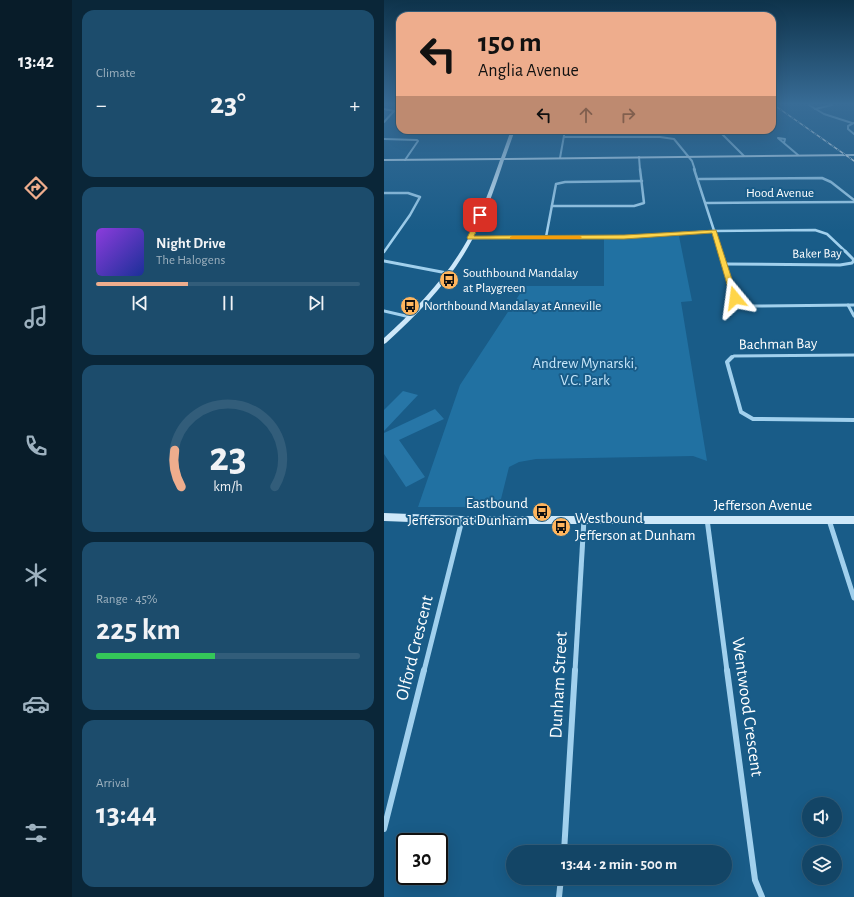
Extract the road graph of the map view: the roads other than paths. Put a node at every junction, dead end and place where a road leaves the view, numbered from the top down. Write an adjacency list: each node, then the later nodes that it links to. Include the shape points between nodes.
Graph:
1 (414, 147): 15 (street)
2 (506, 147): 13 (street)
3 (562, 147): 12 (street)
4 (680, 147): 8 (street)
5 (735, 147): 9 (street)
6 (788, 147): 10 (street)
7 (854, 155): 10 (street)
8 (688, 156): 9 (street); 11 (street); 16 (street)
9 (744, 156): 10 (street)
10 (798, 156)
11 (639, 157): 12 (street); 17 (street)
12 (560, 158): 13 (street)
13 (502, 159): 15 (street); 24 (street)
14 (384, 160): 15 (street)
15 (405, 160)
16 (699, 179): 19 (street, via 822,178 831,182); 20 (street)
17 (642, 181): 21 (street, via 560,182 554,188); 21 (street, via 644,203 640,205)
18 (384, 193): 25 (street, via 412,193 420,197 410,216)
19 (854, 201): 20 (street, Hood Avenue)
20 (706, 203): 22 (street)
21 (552, 206): 23 (street)
22 (714, 231): 23 (street, via 653,236); 27 (street); 27 (street, Baker Bay, via 822,231 832,237 854,260 852,263 840,264)
23 (546, 237): 24 (street)
24 (470, 238): 28 (street)
25 (384, 252)
26 (384, 261): 28 (street)
27 (725, 264): 29 (street, via 735,298 743,304)
28 (447, 274): 33 (street)
29 (848, 305): 30 (street); 32 (street)
30 (854, 305)
31 (384, 311): 33 (street)
32 (854, 316)
33 (410, 317): 34 (street)
34 (384, 342)
35 (854, 355): 36 (street, Bachman Bay, via 734,356 727,362 741,412 746,416 754,419)
36 (854, 420)
37 (384, 517): 40 (street, Jefferson Avenue)
38 (584, 519): 39 (street, Jefferson Avenue); 40 (street, Jefferson Avenue); 45 (street, Dunham Street)
39 (707, 519): 41 (street, Jefferson Avenue); 48 (street, Wentwood Crescent, via 755,880)
40 (462, 520): 44 (street, Olford Crescent)
41 (829, 520): 42 (street, Jefferson Avenue); 43 (street)
42 (854, 520)
43 (854, 598)
44 (384, 829)
45 (565, 845)
46 (560, 885): 47 (street)
47 (559, 897)
48 (762, 897)

